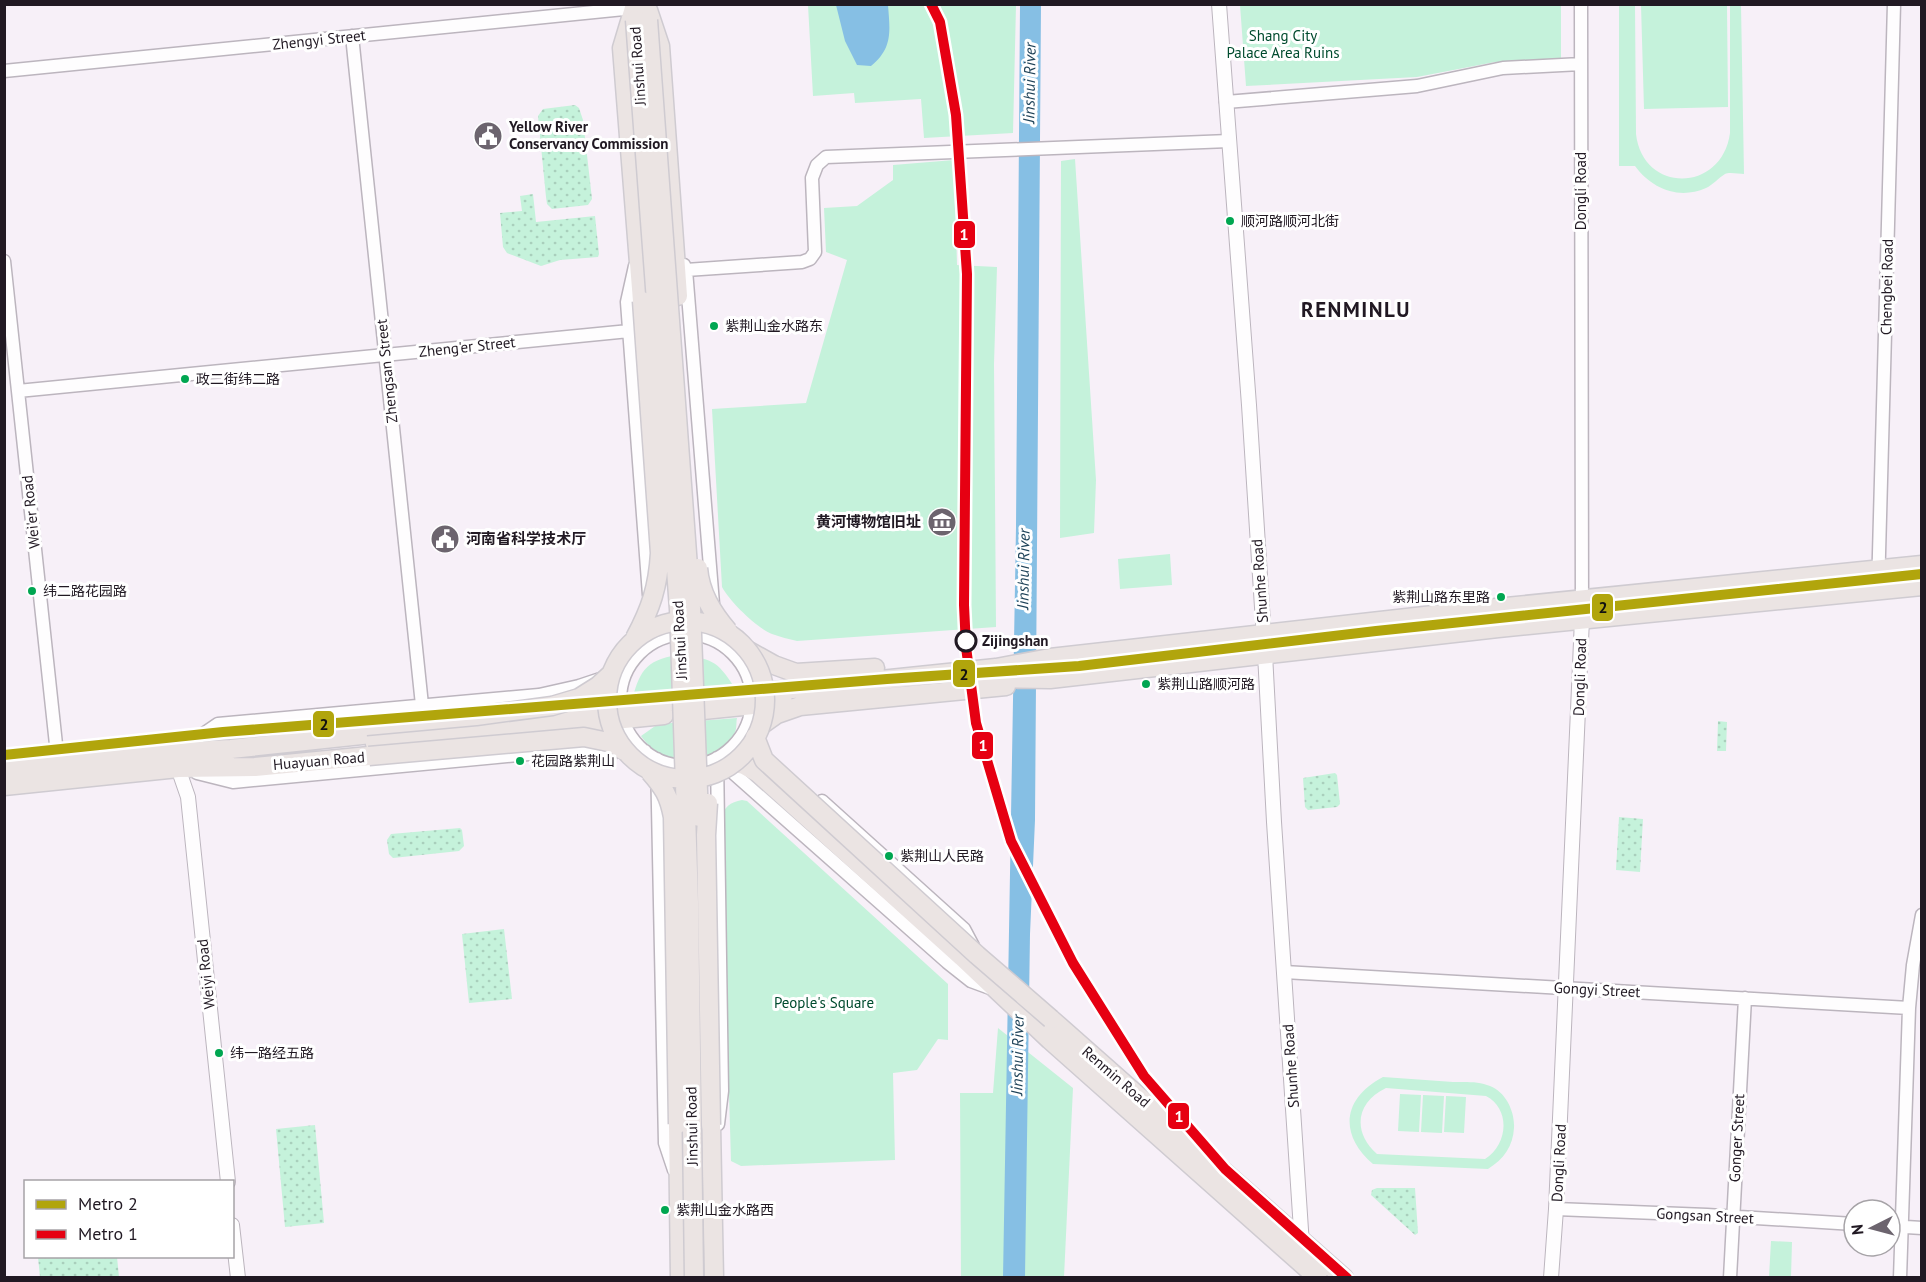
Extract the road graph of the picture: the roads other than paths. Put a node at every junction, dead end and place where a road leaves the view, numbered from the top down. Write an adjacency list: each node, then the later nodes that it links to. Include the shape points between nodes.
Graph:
1 (1220, 4): 8 (street, Shunhe Road)
2 (1581, 4): 6 (street, Dongli Road)
3 (1894, 4): 18 (street, Chengbei Road)
4 (641, 11): 5 (street, Zhengyi Street); 10 (main road, via 660,46); 11 (main road, via 622,48); 61 (main road, Jinshui Road, bridge, via 679,609 689,902); 62 (main road, Jinshui Road, bridge, via 691,608 701,902)
5 (352, 36): 7 (street, Zhengyi Street); 15 (street, Zhengsan Street)
6 (1581, 64): 8 (street, via 1503,68 1417,86); 21 (street, Dongli Road)
7 (4, 71)
8 (1226, 102): 9 (street, Shunhe Road)
9 (1229, 141): 13 (street, via 826,158 817,165 812,178 815,252 810,259); 23 (street, Shunhe Road)
10 (674, 244): 13 (street); 24 (main road, bridge, via 699,577)
11 (638, 250): 14 (street, via 627,302); 25 (main road, bridge, via 660,553 656,593)
12 (4, 261): 16 (street, Wei'er Road)
13 (686, 270): 24 (street)
14 (629, 331): 15 (street, Zheng'er Street); 26 (street)
15 (386, 355): 16 (street, Zheng'er Street); 32 (street, Zhengsan Street)
16 (18, 391): 37 (street, Wei'er Road)
17 (1922, 565): 18 (main road)
18 (1879, 569): 20 (street, Chengbei Road); 21 (main road)
19 (1922, 585): 20 (main road)
20 (1878, 590): 22 (main road)
21 (1582, 599): 22 (street, Dongli Road); 23 (main road)
22 (1582, 619): 28 (main road); 43 (street, Dongli Road)
23 (1264, 634): 28 (street, Shunhe Road); 30 (main road, via 1050,658)
24 (723, 638): 25 (main road, bridge, via 711,625 678,621 656,626); 26 (street, via 679,634); 27 (main road, bridge); 31 (street, via 742,666)
25 (634, 640): 29 (main road, bridge, via 621,654)
26 (652, 643): 29 (street)
27 (747, 650): 30 (main road, via 796,673 894,666); 34 (main road, bridge, via 759,670 764,692 763,715)
28 (1265, 654): 30 (main road, via 1050,679); 42 (street, Shunhe Road)
29 (619, 672): 32 (street, via 579,687 539,695); 33 (street); 35 (main road, bridge, via 607,695 609,716 616,736); 36 (main road, Huayuan Road, bridge, via 579,698 552,706 230,738)
30 (996, 672): 31 (main road); 34 (main road, via 897,697 800,706 777,714)
31 (751, 699): 33 (main road); 34 (street)
32 (422, 705): 36 (street, via 218,724)
33 (622, 713): 35 (street); 36 (main road, via 234,757)
34 (753, 731): 38 (main road, bridge, via 749,747); 55 (main road, Renmin Road, bridge, via 764,760 977,955)
35 (644, 758): 36 (main road, Huayuan Road, bridge, via 614,743 584,737 255,767); 36 (street, via 582,749 233,782); 38 (main road, Huayuan Road, bridge, via 667,776 690,779); 48 (street, via 665,1143); 48 (main road, bridge, via 669,799 673,817)
36 (177, 760): 37 (main road, Huayuan Road); 40 (main road, Huayuan Road); 47 (street, Weiyi Road, via 188,797)
37 (58, 763): 39 (main road, Huayuan Road)
38 (724, 764): 46 (street, via 722,1091); 46 (main road, bridge, via 711,788 706,835); 58 (main road, Renmin Road, via 744,765 758,772 1050,1040)
39 (4, 768)
40 (4, 786)
41 (1922, 915): 45 (street)
42 (1284, 972): 43 (street, Gongyi Street); 55 (street, Shunhe Road)
43 (1566, 989): 44 (street, Gongyi Street); 50 (street, Dongli Road)
44 (1745, 999): 45 (street, Gongyi Street); 51 (street, Gonger Street)
45 (1909, 1008): 49 (street)
46 (712, 1167): 63 (main road)
47 (228, 1180)
48 (679, 1182): 60 (main road)
49 (1898, 1198)
50 (1557, 1209): 51 (street, Gongsan Street); 66 (street, Dongli Road)
51 (1733, 1216): 52 (street, Gongsan Street); 67 (street, Gonger Street)
52 (1842, 1223)
53 (1902, 1227): 54 (street)
54 (1922, 1228)
55 (1302, 1240): 58 (street, Shunhe Road); 65 (main road, Renmin Road)
56 (234, 1243): 59 (street)
57 (1898, 1258): 68 (street)
58 (1304, 1265): 64 (main road, Renmin Road)
59 (238, 1278)
60 (680, 1278)
61 (694, 1278)
62 (706, 1278)
63 (714, 1278)
64 (1318, 1278)
65 (1344, 1278)
66 (1551, 1278)
67 (1730, 1278)
68 (1900, 1278)

